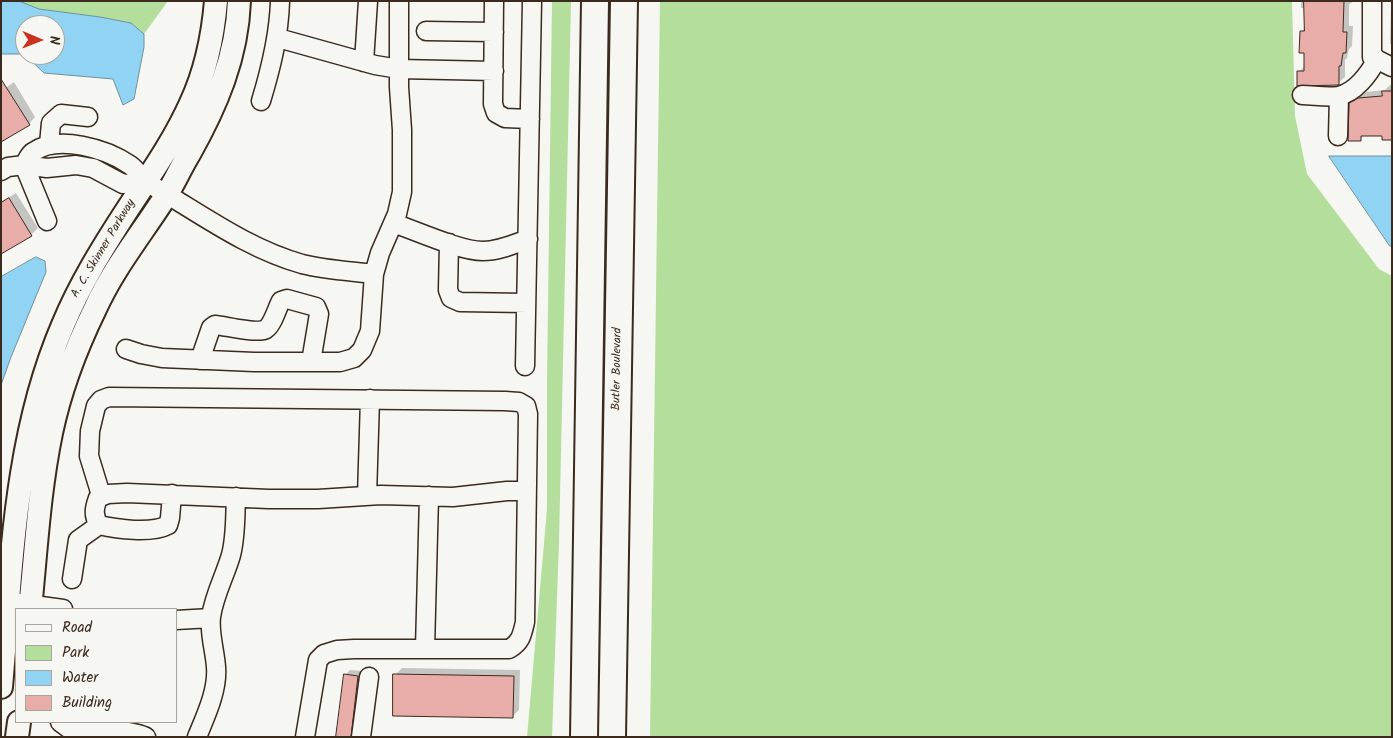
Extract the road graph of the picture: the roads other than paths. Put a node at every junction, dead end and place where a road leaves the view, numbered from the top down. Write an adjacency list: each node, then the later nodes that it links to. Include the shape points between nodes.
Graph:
1 (216, 1): 29 (main road, A. C. Skinner Parkway, via 207,59 192,102)
2 (239, 1): 30 (main road, A. C. Skinner Parkway, via 233,51 219,94)
3 (280, 1): 13 (street)
4 (368, 1): 14 (street)
5 (399, 1): 16 (street)
6 (494, 1): 12 (street)
7 (532, 1): 22 (street)
8 (595, 1): 58 (highway)
9 (624, 1): 69 (highway, Butler Boulevard)
10 (1372, 1): 15 (street, via 1372,57)
11 (426, 31): 12 (street)
12 (494, 32): 17 (street)
13 (278, 38): 14 (street); 20 (street)
14 (364, 62): 16 (street)
15 (1384, 63): 19 (street, via 1356,87)
16 (399, 70): 17 (street); 32 (street, via 402,192)
17 (494, 71): 22 (street, via 493,104 496,113 505,118)
18 (1302, 95): 19 (street)
19 (1339, 96): 23 (street)
20 (261, 101)
21 (88, 117): 24 (street, via 61,114 51,123)
22 (530, 119): 33 (street)
23 (1338, 136)
24 (49, 144): 25 (street); 26 (street, via 32,152)
25 (102, 150): 27 (street); 29 (street, via 131,165)
26 (24, 164): 27 (street, via 47,168 76,165); 28 (street); 31 (street)
27 (93, 168): 29 (street, via 123,184)
28 (1, 171)
29 (146, 182): 30 (street); 50 (main road, A. C. Skinner Parkway, via 82,284 47,367 23,465)
30 (167, 194): 35 (street, via 268,252 302,264); 50 (main road, A. C. Skinner Parkway, via 117,267 70,369 51,432)
31 (47, 221)
32 (393, 223): 34 (street); 35 (street)
33 (528, 239): 34 (street, via 506,248 482,251); 36 (street)
34 (450, 243): 36 (street, via 448,290 451,298 460,302)
35 (374, 274): 39 (street, via 370,331 362,350 354,358 340,362)
36 (526, 303): 40 (street)
37 (126, 348): 38 (street, via 162,358)
38 (200, 360): 39 (street); 39 (street, via 210,328 215,325 263,330 268,328 281,301 287,299 316,307 318,314)
39 (311, 362)
40 (525, 366)
41 (370, 399): 42 (street, via 505,401 526,406); 44 (street, via 109,397 96,406 90,431 89,456); 45 (street)
42 (526, 491): 46 (street); 55 (street, via 525,622 522,636 508,649)
43 (172, 494): 44 (street); 47 (street); 48 (street, via 168,525 160,530 115,529)
44 (102, 496): 48 (street, via 95,507 94,518)
45 (367, 496): 46 (street); 47 (street, via 318,499)
46 (429, 496): 55 (street)
47 (236, 497): 52 (street, via 231,555)
48 (99, 524): 49 (street, via 78,540)
49 (72, 579)
50 (18, 604): 51 (street)
51 (54, 608)
52 (211, 618): 54 (street); 64 (street, via 217,668 215,687)
53 (15, 619): 57 (main road, A. C. Skinner Parkway)
54 (178, 620)
55 (425, 649): 65 (street, via 337,650 324,654 318,660 315,672)
56 (369, 677): 66 (street)
57 (1, 687)
58 (585, 689): 67 (highway); 68 (highway)
59 (19, 723): 62 (main road)
60 (61, 723): 61 (street)
61 (76, 735): 63 (street, via 83,729 95,729 133,732)
62 (17, 737)
63 (146, 737)
64 (197, 737)
65 (305, 737)
66 (361, 737)
67 (574, 737)
68 (584, 737)
69 (612, 737)

